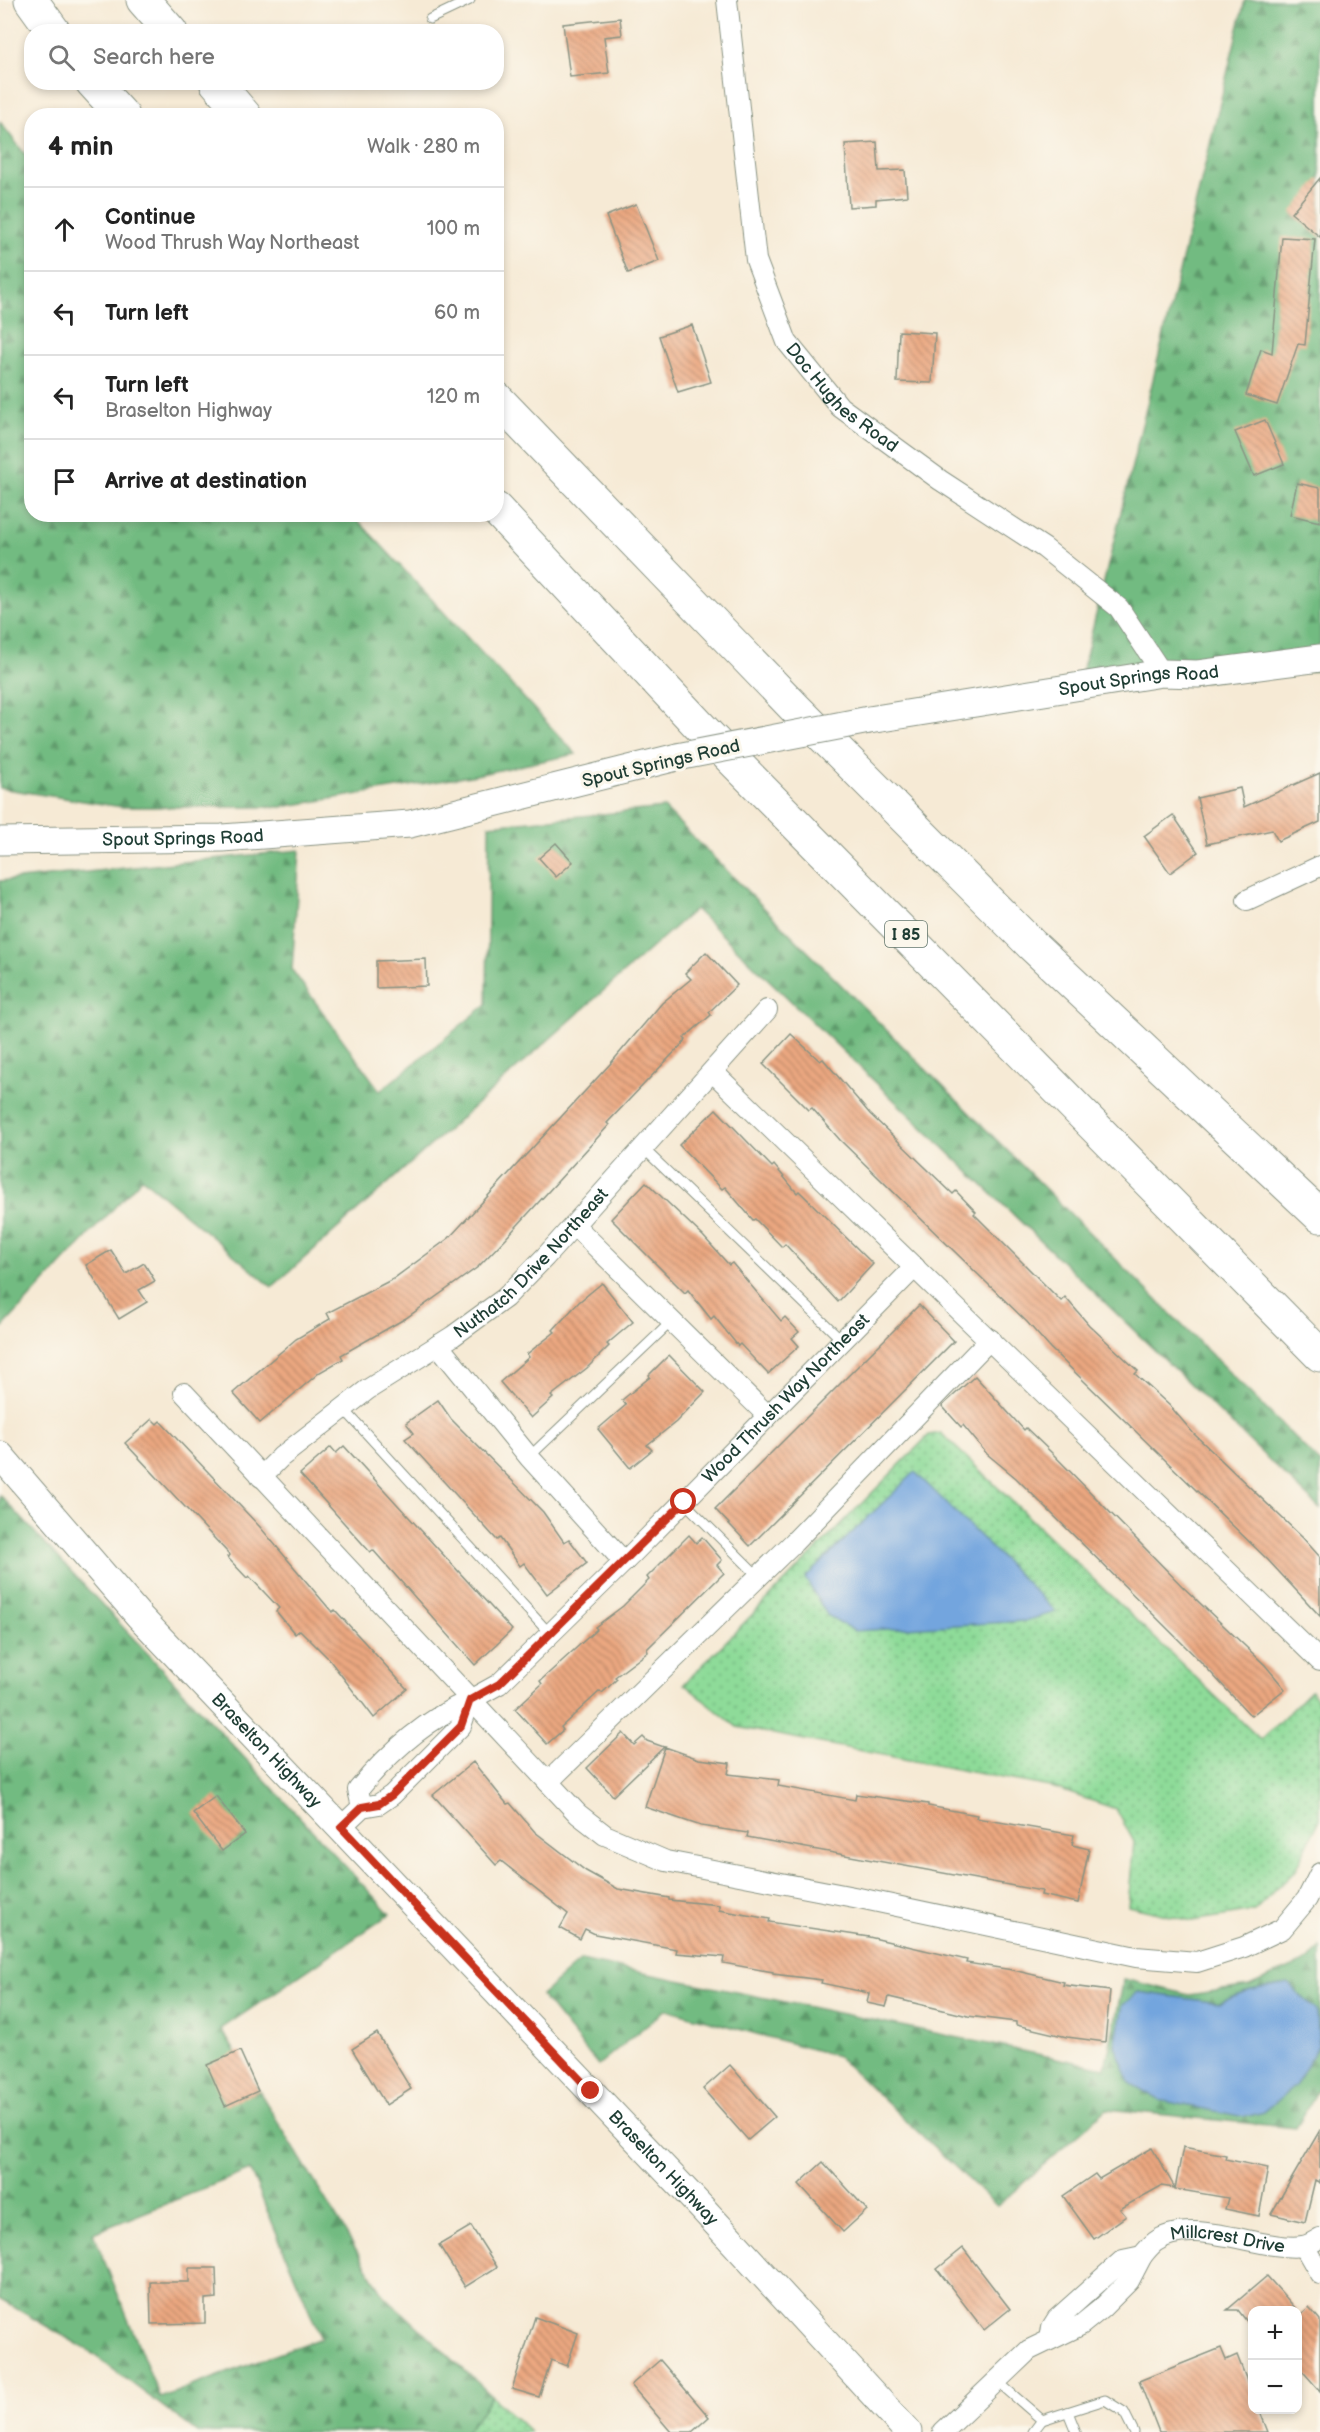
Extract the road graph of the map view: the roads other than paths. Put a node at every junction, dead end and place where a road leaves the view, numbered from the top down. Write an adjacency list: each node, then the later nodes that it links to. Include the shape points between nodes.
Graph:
1 (31, 0): 6 (highway)
2 (143, 0): 7 (highway)
3 (470, 0): 5 (lane)
4 (727, 0): 15 (street, Doc Hughes Road, via 756,260 787,342 840,407 940,480 1044,548 1119,608)
5 (430, 19)
6 (48, 24)
7 (164, 24)
8 (99, 90): 10 (highway)
9 (223, 90): 11 (highway)
10 (116, 108)
11 (238, 108)
12 (504, 406): 22 (highway, via 795,708 1032,945)
13 (504, 518): 29 (highway, I 85, via 708,735)
14 (1320, 658): 15 (street, Spout Springs Road, via 1198,674)
15 (1162, 673): 16 (street, Spout Springs Road, bridge, via 868,720 676,757 410,824 222,838)
16 (0, 841)
17 (1320, 866): 18 (street)
18 (1247, 900)
19 (767, 1010): 20 (street, Nuthatch Drive Northeast)
20 (713, 1072): 21 (street, Nuthatch Drive Northeast); 24 (street)
21 (643, 1148): 23 (street, Nuthatch Drive Northeast); 27 (lane)
22 (1320, 1216)
23 (574, 1225): 25 (street); 28 (street, Nuthatch Drive Northeast, via 504,1298)
24 (915, 1267): 26 (street); 27 (street, Wood Thrush Way Northeast)
25 (672, 1321): 32 (street); 34 (lane)
26 (990, 1340): 38 (street); 40 (street)
27 (843, 1341): 32 (street, Wood Thrush Way Northeast)
28 (438, 1345): 31 (street, Nuthatch Drive Northeast); 34 (street)
29 (1320, 1355)
30 (184, 1393): 35 (street)
31 (343, 1408): 35 (street, Nuthatch Drive Northeast); 39 (lane)
32 (768, 1416): 36 (street, Wood Thrush Way Northeast)
33 (0, 1455): 44 (street, Braselton Highway, via 139,1616)
34 (529, 1457): 37 (street)
35 (261, 1477): 41 (street)
36 (684, 1502): 37 (street, Wood Thrush Way Northeast); 38 (lane)
37 (624, 1562): 39 (street, Wood Thrush Way Northeast)
38 (759, 1576): 42 (street)
39 (550, 1634): 41 (street, Wood Thrush Way Northeast, via 499,1684)
40 (1320, 1661)
41 (470, 1700): 42 (street); 43 (street, via 461,1726 392,1795 379,1804); 43 (street, Wood Thrush Way Northeast, via 423,1726 373,1773 358,1790)
42 (548, 1782): 45 (street, via 578,1814 605,1835 666,1861 1136,1957 1197,1962 1244,1947 1282,1929 1307,1899)
43 (362, 1807): 44 (street)
44 (341, 1827): 51 (street, Braselton Highway, via 759,2268)
45 (1320, 1873)
46 (1312, 2242): 47 (street); 48 (street, Millcrest Drive, via 1284,2246 1213,2234 1176,2235 1156,2241 1107,2304 1081,2325 1029,2350)
47 (1320, 2274)
48 (997, 2381): 50 (lane); 52 (street, Millcrest Drive)
49 (1068, 2412): 50 (lane); 54 (lane); 55 (lane, via 1106,2400 1124,2412)
50 (1042, 2420): 53 (lane)
51 (908, 2432)
52 (943, 2432)
53 (1033, 2432)
54 (1076, 2432)
55 (1134, 2432)

